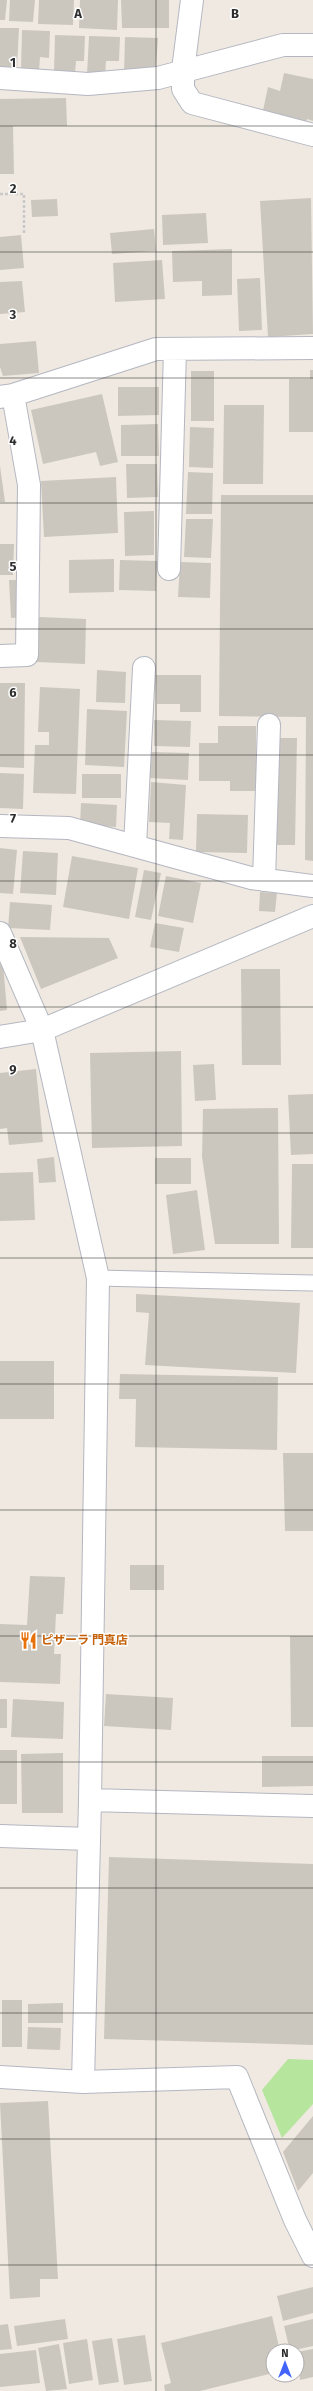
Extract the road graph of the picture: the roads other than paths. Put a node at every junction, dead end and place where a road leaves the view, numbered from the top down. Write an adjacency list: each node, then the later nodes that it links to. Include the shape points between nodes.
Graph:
1 (192, 0): 3 (street)
2 (313, 45): 3 (street, via 282,45)
3 (183, 70): 4 (street, via 158,78 88,84); 5 (street, via 183,89 192,103)
4 (0, 78)
5 (313, 135)
6 (313, 348): 7 (street)
7 (175, 349): 8 (street, via 156,349); 9 (street)
8 (7, 396): 10 (street, via 29,485 27,655)
9 (169, 569)
10 (0, 656)
11 (144, 668): 14 (street)
12 (269, 725): 15 (street)
13 (0, 826): 14 (street, via 69,828)
14 (135, 846): 15 (street)
15 (264, 880): 16 (street)
16 (313, 886)
17 (313, 916): 19 (street)
18 (0, 933): 19 (street)
19 (42, 1030): 20 (street); 21 (street)
20 (0, 1036)
21 (98, 1278): 22 (lane); 23 (street)
22 (313, 1283)
23 (90, 1800): 24 (street); 26 (street)
24 (313, 1806)
25 (0, 1836): 26 (street)
26 (89, 1839): 28 (street)
27 (0, 2078): 28 (street)
28 (83, 2082): 29 (street, via 237,2077 295,2220)
29 (313, 2256)

